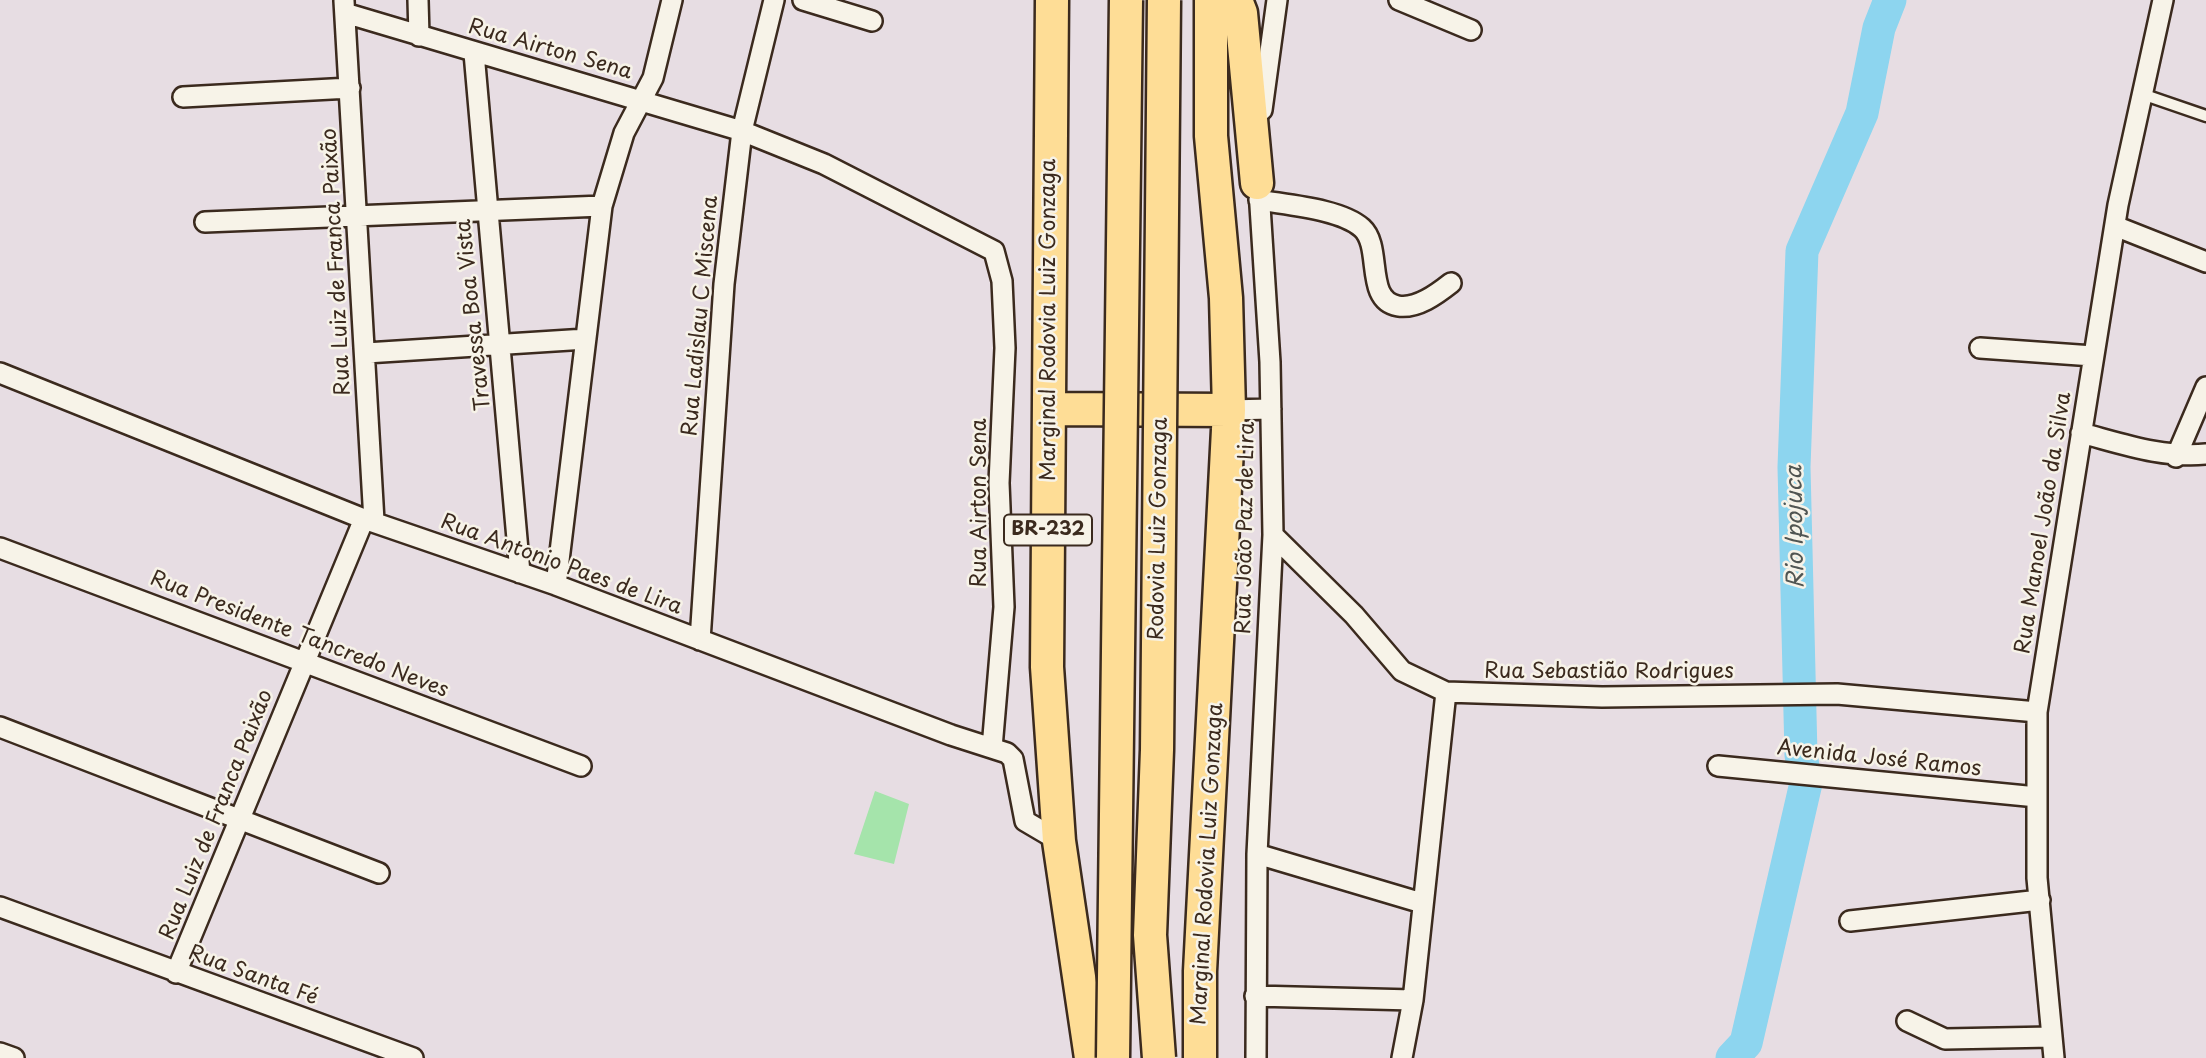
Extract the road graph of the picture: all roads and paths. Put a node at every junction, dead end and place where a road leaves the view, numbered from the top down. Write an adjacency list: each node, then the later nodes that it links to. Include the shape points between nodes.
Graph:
1 (418, 0): 16 (street)
2 (672, 0): 21 (street, via 661,53)
3 (774, 0): 23 (street, Rua Ladislau C Miscena)
4 (803, 0): 14 (street)
5 (1052, 0): 39 (main road, Marginal Rodovia Luiz Gonzaga / BR-232)
6 (1126, 0): 76 (main road, Rodovia Luiz Gonzaga / BR-232, bridge)
7 (1164, 0): 77 (main road, Rodovia Luiz Gonzaga, bridge, via 1157,750 1150,935)
8 (1211, 0): 41 (main road, Marginal Rodovia Luiz Gonzaga, via 1211,136 1226,298)
9 (1236, 0): 24 (main road)
10 (1277, 0): 24 (street, Rua João Paz de Lira, via 1263,87)
11 (1401, 0): 15 (street)
12 (2163, 0): 19 (street, Rua Manoel João da Silva)
13 (344, 6): 16 (street, Rua Airton Sena); 18 (street, Rua Luiz de Franca Paixão)
14 (873, 21)
15 (1471, 30)
16 (419, 36): 17 (street, Rua Airton Sena)
17 (474, 53): 21 (street, Rua Airton Sena); 26 (street, Travessa Boa Vista)
18 (350, 88): 20 (street); 27 (street, Rua Luiz de Franca Paixão)
19 (2142, 94): 22 (lane); 29 (street, Rua Manoel João da Silva)
20 (183, 97)
21 (643, 101): 23 (street, Rua Airton Sena); 25 (street, via 624,133)
22 (2206, 116)
23 (742, 131): 50 (street, Rua Ladislau C Miscena, via 716,374); 55 (street, Rua Airton Sena, via 824,164 984,243 999,258 1005,348 999,483 1004,607)
24 (1258, 191): 31 (street, via 1356,223 1370,240 1379,288 1391,304 1414,304); 40 (street, Rua João Paz de Lira)
25 (602, 206): 26 (street); 32 (street)
26 (486, 212): 27 (street); 33 (street, Travessa Boa Vista)
27 (358, 218): 28 (street); 35 (street, Rua Luiz de Franca Paixão)
28 (205, 222)
29 (2115, 226): 30 (street); 36 (street, Rua Manoel João da Silva)
30 (2206, 262)
31 (1451, 283)
32 (586, 339): 33 (street); 49 (street)
33 (500, 345): 35 (street); 48 (street, Travessa Boa Vista)
34 (1980, 348): 36 (street)
35 (366, 353): 45 (street, Rua Luiz de Franca Paixão)
36 (2093, 356): 42 (street, Rua Manoel João da Silva)
37 (0, 373): 45 (street, Rua Antonio Paes de Lira)
38 (2206, 387): 44 (street)
39 (1049, 409): 41 (main road); 60 (main road, Marginal Rodovia Luiz Gonzaga / BR-232, via 1047,667)
40 (1271, 409): 41 (street); 46 (street, Rua João Paz de Lira)
41 (1229, 410): 78 (main road, Marginal Rodovia Luiz Gonzaga, via 1200,971)
42 (2081, 433): 44 (street); 53 (street, Rua Manoel João da Silva)
43 (2206, 454): 44 (street)
44 (2176, 457)
45 (369, 520): 48 (street, Rua Antonio Paes de Lira); 51 (street, Rua Luiz de Franca Paixão)
46 (1273, 535): 52 (street, Rua Sebastião Rodrigues, via 1354,615 1402,671); 61 (street, Rua João Paz de Lira)
47 (0, 548): 51 (street, Rua Presidente Tancredo Neves)
48 (520, 573): 49 (street, Rua Antonio Paes de Lira)
49 (556, 585): 50 (street, Rua Antonio Paes de Lira)
50 (700, 640): 55 (street, Rua Antonio Paes de Lira)
51 (306, 660): 56 (street, Rua Presidente Tancredo Neves); 59 (street, Rua Luiz de Franca Paixão)
52 (1446, 692): 53 (street, Rua Sebastião Rodrigues, via 1602,697 1837,694); 64 (street)
53 (2037, 712): 58 (street, Rua Manoel João da Silva)
54 (0, 727): 59 (street)
55 (992, 748): 60 (street, Rua Antonio Paes de Lira, via 1013,759 1025,821)
56 (582, 766)
57 (1718, 766): 58 (street, Avenida José Ramos)
58 (2037, 797): 63 (street, Rua Manoel João da Silva)
59 (241, 817): 62 (street); 67 (street, Rua Luiz de Franca Paixão)
60 (1059, 841): 75 (main road, Marginal Rodovia Luiz Gonzaga / BR-232)
61 (1257, 854): 64 (street); 68 (street, Rua João Paz de Lira)
62 (379, 873)
63 (2040, 900): 66 (street); 71 (street, Rua Manoel João da Silva)
64 (1422, 903): 69 (street)
65 (0, 907): 67 (street, Rua Santa Fé)
66 (1850, 921)
67 (176, 973): 74 (street, Rua Santa Fé)
68 (1255, 996): 69 (street); 79 (street, Rua João Paz de Lira)
69 (1413, 999): 80 (street)
70 (1907, 1021): 71 (street, via 1945,1039)
71 (2052, 1037): 81 (street, Rua Manoel João da Silva)
72 (0, 1053): 73 (street)
73 (14, 1058)
74 (414, 1058)
75 (1091, 1058)
76 (1113, 1058)
77 (1158, 1058)
78 (1200, 1058)
79 (1256, 1058)
80 (1402, 1058)
81 (2054, 1058)

